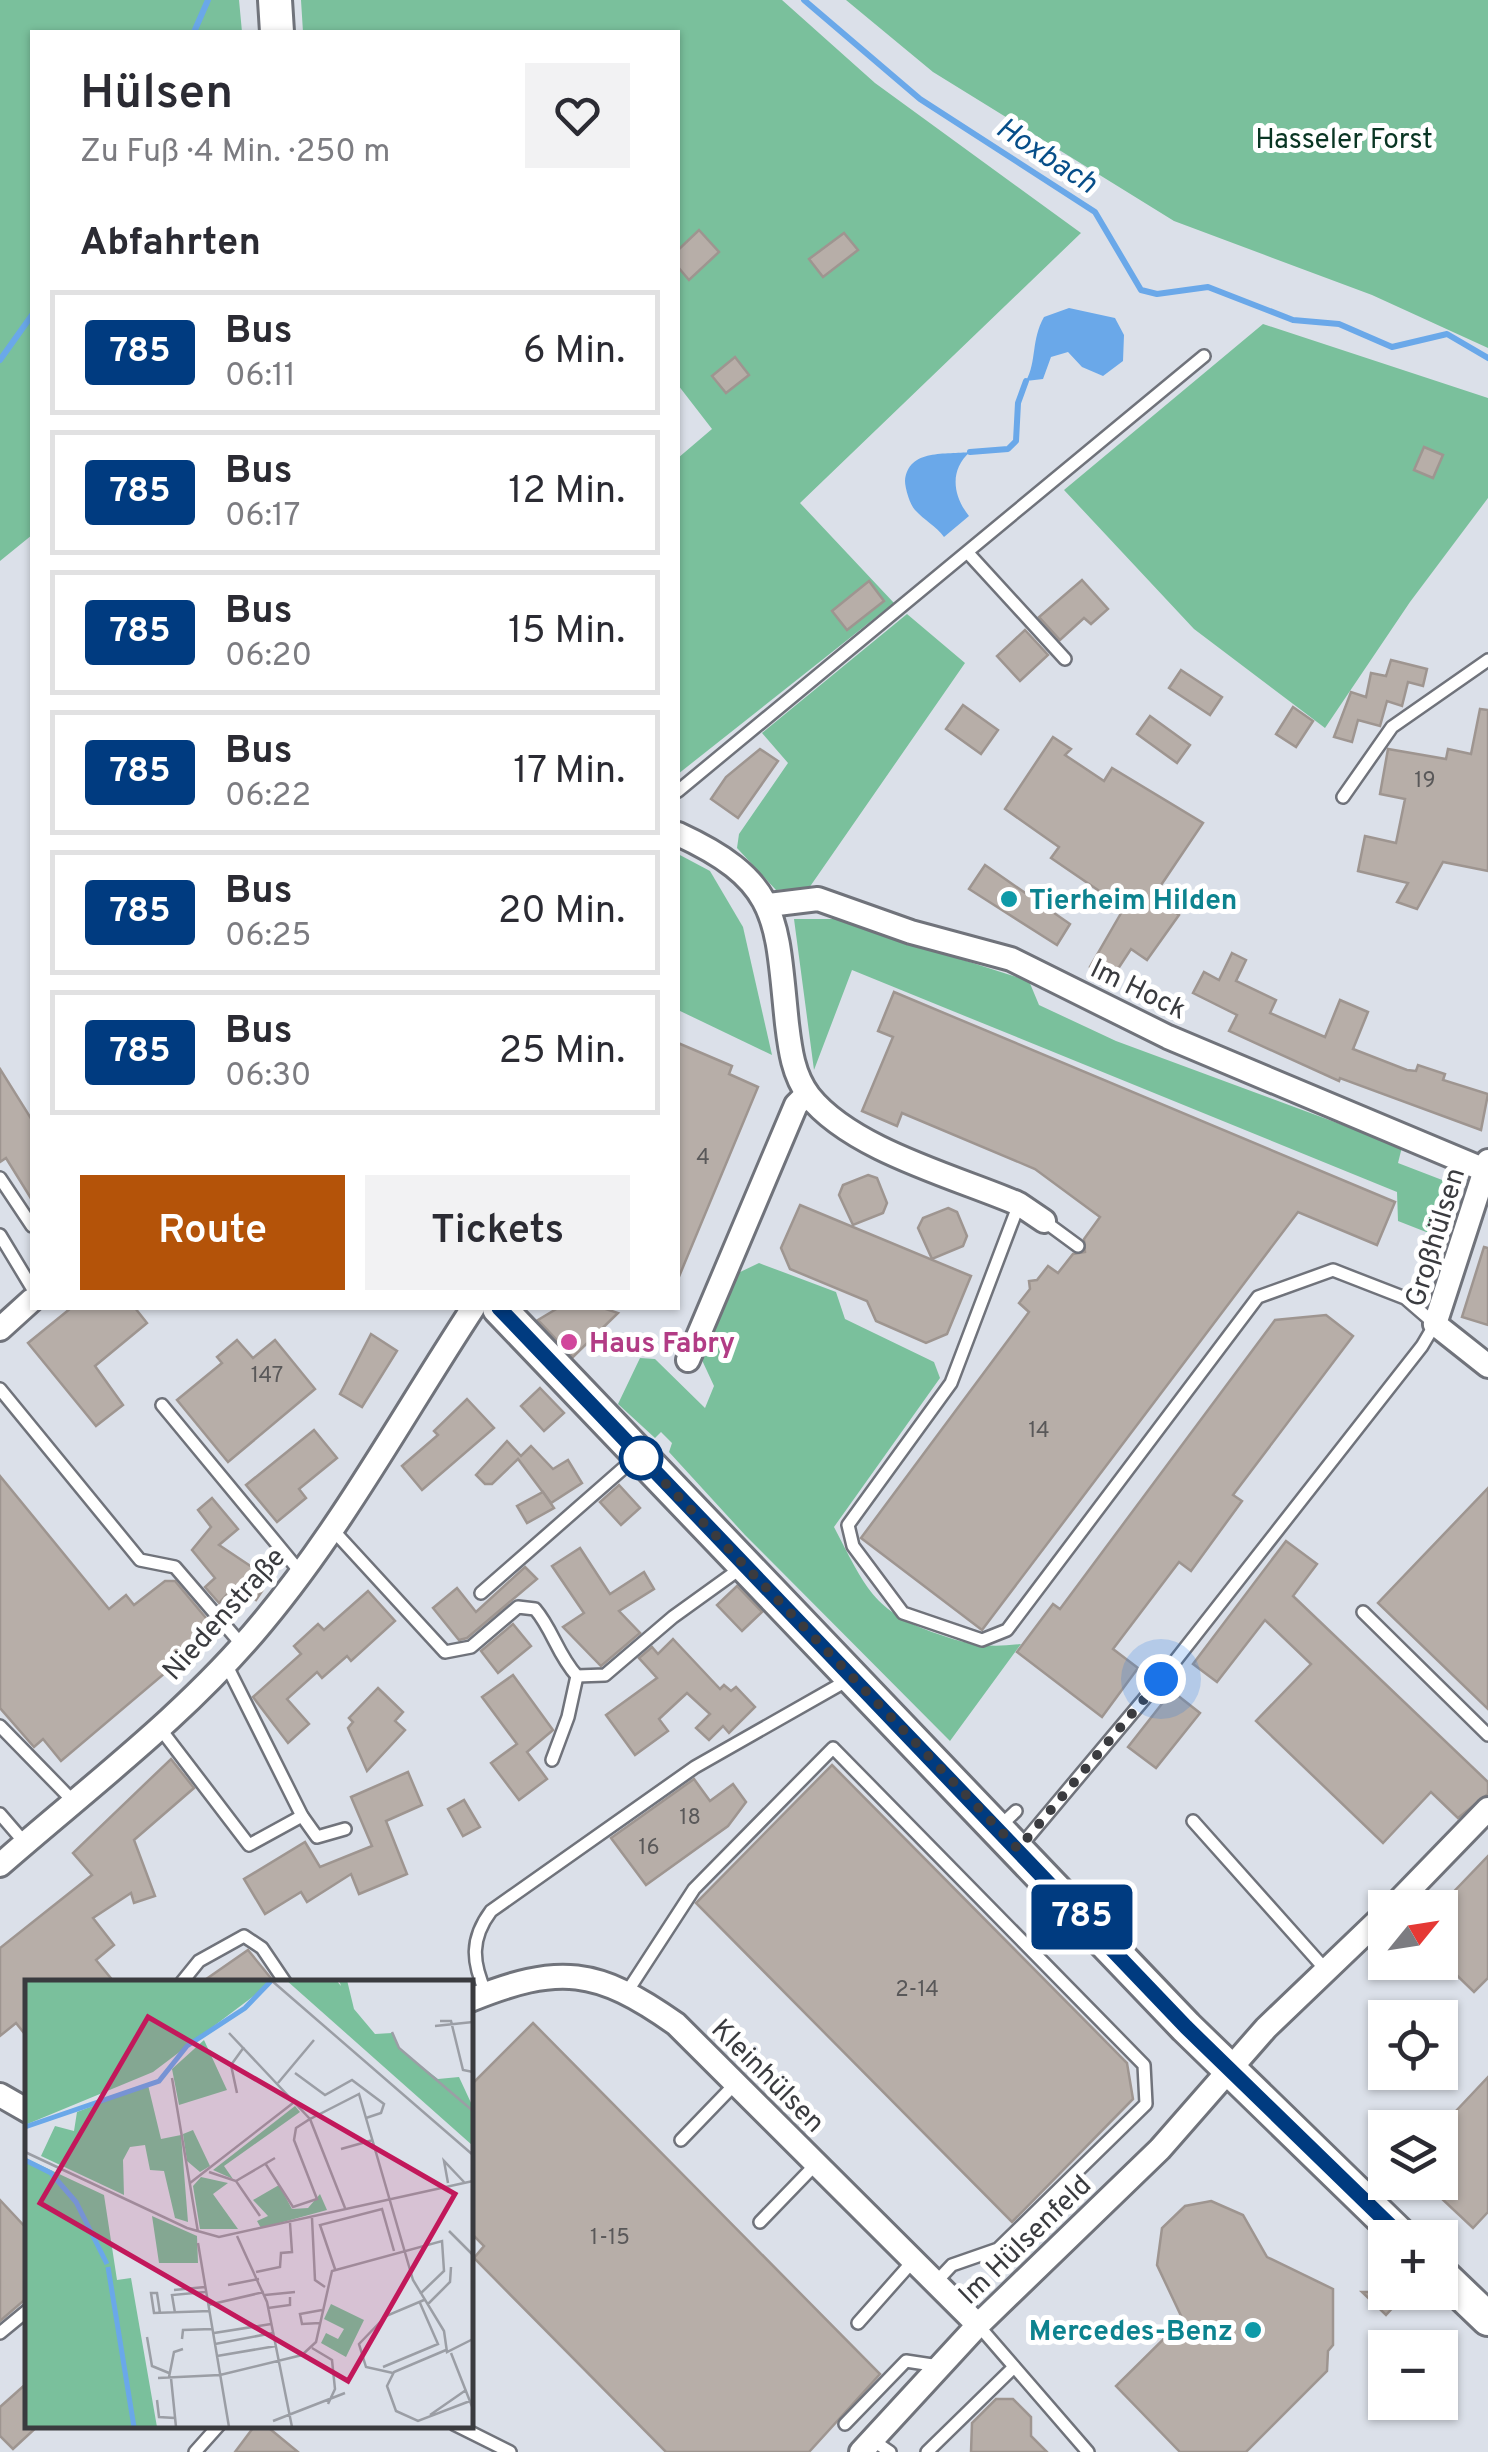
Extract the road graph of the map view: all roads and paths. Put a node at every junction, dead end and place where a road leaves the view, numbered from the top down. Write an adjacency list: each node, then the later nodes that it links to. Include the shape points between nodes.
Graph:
1 (275, 0): 2 (main road)
2 (278, 30)
3 (1204, 356): 4 (lane)
4 (968, 552): 5 (lane); 7 (lane)
5 (1065, 659)
6 (1488, 660): 8 (lane, via 1402,718)
7 (680, 790)
8 (1343, 797)
9 (680, 835): 10 (street, via 744,872)
10 (770, 905): 11 (street, via 795,1072); 12 (street, Im Hock, via 818,899 1011,960 1168,1037)
11 (807, 1094): 14 (street, via 855,1134); 25 (street, via 796,1105)
12 (1481, 1164): 23 (street, Großhülsen)
13 (0, 1178): 16 (lane)
14 (1019, 1204): 15 (street); 23 (lane, via 951,1383 848,1525 853,1546 903,1613 982,1640 1007,1630 1258,1297 1333,1270 1406,1298)
15 (1044, 1221): 18 (lane)
16 (30, 1223)
17 (0, 1236): 19 (lane)
18 (1078, 1246)
19 (30, 1285)
20 (30, 1302): 24 (street)
21 (472, 1310): 30 (street, Niedenstraße)
22 (501, 1310): 29 (main road)
23 (1434, 1324): 26 (street, Großhülsen); 48 (lane, via 1161,1679)
24 (0, 1329)
25 (688, 1360)
26 (1488, 1366)
27 (0, 1389): 35 (lane, via 140,1560 175,1567)
28 (162, 1405): 32 (lane)
29 (638, 1456): 31 (main road); 33 (lane)
30 (332, 1529): 32 (street, Niedenstraße); 37 (lane, via 446,1652 471,1647 518,1607 535,1609 550,1626 556,1653)
31 (745, 1566): 37 (lane, via 605,1675); 38 (main road)
32 (301, 1572): 35 (street, Niedenstraße)
33 (481, 1593)
34 (1363, 1612): 41 (lane)
35 (242, 1644): 36 (street, Niedenstraße)
36 (225, 1662): 40 (street, Niedenstraße); 46 (lane)
37 (577, 1676): 42 (lane)
38 (853, 1678): 48 (main road); 58 (lane, via 695,1767 491,1911 476,1931)
39 (0, 1726): 43 (lane)
40 (159, 1726): 43 (street, Niedenstraße); 46 (lane, via 250,1845)
41 (1488, 1735)
42 (552, 1760)
43 (73, 1801): 50 (street, Niedenstraße)
44 (1488, 1809): 52 (street)
45 (0, 1814): 50 (lane)
46 (302, 1816): 49 (lane, via 318,1837)
47 (1193, 1821): 54 (lane)
48 (1011, 1829): 59 (main road)
49 (345, 1830)
50 (25, 1843): 51 (street, Niedenstraße)
51 (0, 1866)
52 (1409, 1890)
53 (1368, 1930): 54 (street)
54 (1326, 1970): 59 (street)
55 (184, 1980): 56 (lane, via 199,1961 244,1936 262,1948)
56 (284, 1980)
57 (627, 1992): 58 (street, Kleinhülsen, via 564,1973 527,1978); 60 (street, Kleinhülsen, via 676,2024); 68 (lane, via 694,1889 834,1748 1144,2065 1146,2104 998,2249 952,2265)
58 (478, 1997)
59 (1228, 2070): 65 (main road); 73 (street, Im Hülsenfeld, via 1160,2150)
60 (736, 2084): 63 (lane); 64 (street, Kleinhülsen)
61 (0, 2095): 62 (street)
62 (25, 2109)
63 (681, 2140)
64 (816, 2164): 66 (lane); 67 (street, Kleinhülsen)
65 (1384, 2220)
66 (760, 2222)
67 (913, 2261): 68 (street, Kleinhülsen); 72 (lane)
68 (934, 2282): 73 (street, Kleinhülsen)
69 (1458, 2290): 71 (main road)
70 (25, 2312): 74 (lane)
71 (1488, 2319)
72 (858, 2323)
73 (978, 2325): 75 (street, Im Hülsenfeld); 76 (lane)
74 (0, 2333)
75 (939, 2366): 77 (lane, via 906,2361); 80 (street, Im Hülsenfeld)
76 (1014, 2367): 83 (lane); 84 (lane)
77 (845, 2424)
78 (217, 2427): 81 (lane)
79 (460, 2427): 82 (lane)
80 (874, 2448)
81 (195, 2452)
82 (510, 2452)
83 (927, 2452)
84 (1088, 2452)

